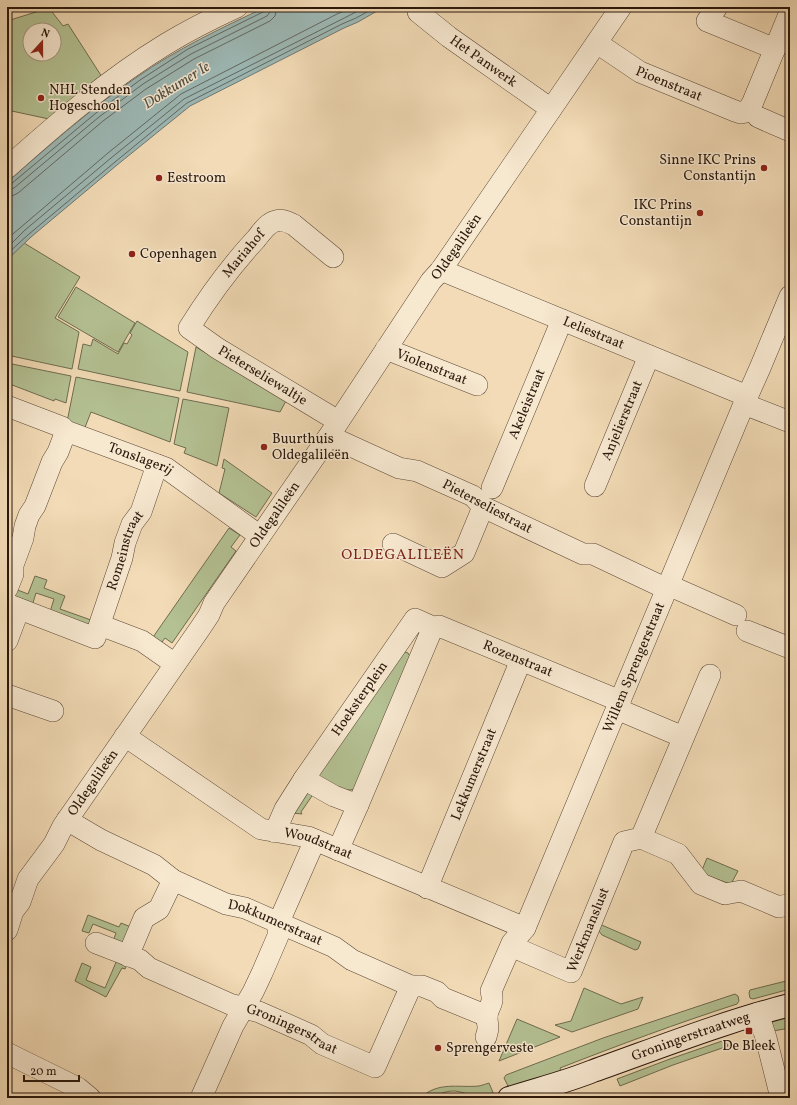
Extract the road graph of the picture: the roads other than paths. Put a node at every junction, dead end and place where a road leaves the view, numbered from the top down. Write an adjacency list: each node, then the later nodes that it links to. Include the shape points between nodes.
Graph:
1 (237, 7): 11 (street, via 179,36 136,63 70,114)
2 (717, 7): 7 (street, via 707,21)
3 (616, 9): 6 (street, Oldegalileën)
4 (418, 12): 8 (street, Het Panwerk)
5 (790, 12): 7 (street)
6 (596, 43): 8 (street, Oldegalileën); 9 (street, Pioenstraat, via 640,72 735,111)
7 (775, 49): 9 (street, via 752,104)
8 (550, 109): 13 (street, Oldegalileën)
9 (752, 115): 10 (street, Pioenstraat)
10 (790, 130)
11 (7, 168)
12 (333, 257): 16 (street, Mariahof, via 287,221 278,220 269,224 239,257)
13 (441, 270): 15 (street, Leliestraat); 17 (street, Oldegalileën)
14 (790, 296): 20 (street, Willem Sprengerstraat)
15 (562, 320): 18 (street, Leliestraat); 27 (street, Akeleistraat)
16 (189, 328): 23 (street, Pieterseliewaltje)
17 (386, 349): 19 (street, Violenstraat); 23 (street, Oldegalileën)
18 (649, 356): 20 (street, Leliestraat); 26 (street, Anjelierstraat)
19 (476, 385)
20 (745, 400): 22 (street, Leliestraat); 31 (street, Willem Sprengerstraat)
21 (7, 406): 24 (street, Tonslagerij, via 62,427)
22 (790, 422)
23 (334, 428): 28 (street, Pieterseliestraat, via 399,468 417,471 473,496); 29 (street, Oldegalileën)
24 (66, 431): 25 (street, Tonslagerij); 32 (street, via 36,506 29,515)
25 (157, 464): 29 (street, Tonslagerij); 35 (street, Romeinstraat, via 143,506 132,524 125,543)
26 (595, 486)
27 (492, 488)
28 (483, 507): 30 (street, via 464,553 442,567); 31 (street, Pieterseliestraat, via 571,549 583,554 593,554)
29 (260, 536): 39 (street, Oldegalileën)
30 (392, 544)
31 (668, 587): 37 (street, Pieterseliestraat); 42 (street, Willem Sprengerstraat)
32 (7, 589)
33 (13, 607): 35 (street); 36 (street)
34 (424, 623): 38 (street, Rozenstraat, via 439,626); 46 (street, Hoeksterplein); 47 (street)
35 (97, 631): 39 (street, via 142,641)
36 (7, 640)
37 (790, 648)
38 (521, 660): 42 (street, Rozenstraat); 54 (street, Lekkumerstraat)
39 (175, 664): 44 (street, Oldegalileën)
40 (710, 675): 45 (street)
41 (7, 695): 43 (street)
42 (618, 705): 45 (street); 57 (street, Willem Sprengerstraat)
43 (53, 711)
44 (125, 736): 48 (street, Oldegalileën); 49 (street, Woudstraat, via 262,829)
45 (683, 737): 50 (street)
46 (304, 779): 47 (street, via 334,796); 49 (street, Hoeksterplein, via 285,809)
47 (358, 805): 52 (street)
48 (67, 820): 53 (street, Dokkumerstraat, via 101,840 154,865); 58 (street, Oldegalileën, via 54,844 28,879)
49 (275, 832): 51 (street, Woudstraat, via 300,834)
50 (641, 838): 55 (street, via 678,854 701,884 725,894 741,891 779,907); 60 (street, Werkmanslust, via 624,842 571,972)
51 (315, 840): 52 (street, Woudstraat); 56 (street)
52 (338, 850): 54 (street, Woudstraat)
53 (173, 880): 56 (street, Dokkumerstraat, via 226,904 245,908); 61 (street, via 159,909 144,918)
54 (427, 888): 57 (street, Woudstraat)
55 (790, 904)
56 (278, 924): 62 (street, Dokkumerstraat); 64 (street, via 278,936)
57 (525, 928): 60 (street, Willem Sprengerstraat)
58 (7, 930)
59 (96, 943): 61 (street, Groningerstraat)
60 (511, 946): 66 (street, Willem Sprengerstraat, via 491,991 494,1000)
61 (128, 956): 64 (street, Groningerstraat, via 230,1004)
62 (411, 986): 64 (street, Groningerstraat, via 375,1067 322,1044 311,1035); 66 (street, Dokkumerstraat, via 422,986 437,992)
63 (790, 1005): 65 (main road, Groningerstraatweg)
64 (244, 1007): 70 (street)
65 (758, 1013): 68 (main road, Groningerstraatweg); 73 (street)
66 (486, 1026)
67 (7, 1053): 69 (street, via 78,1088)
68 (592, 1072): 71 (main road, Groningerstraatweg); 72 (main road, Groningerstraatweg)
69 (90, 1098)
70 (201, 1098)
71 (509, 1098)
72 (544, 1098)
73 (782, 1098)

